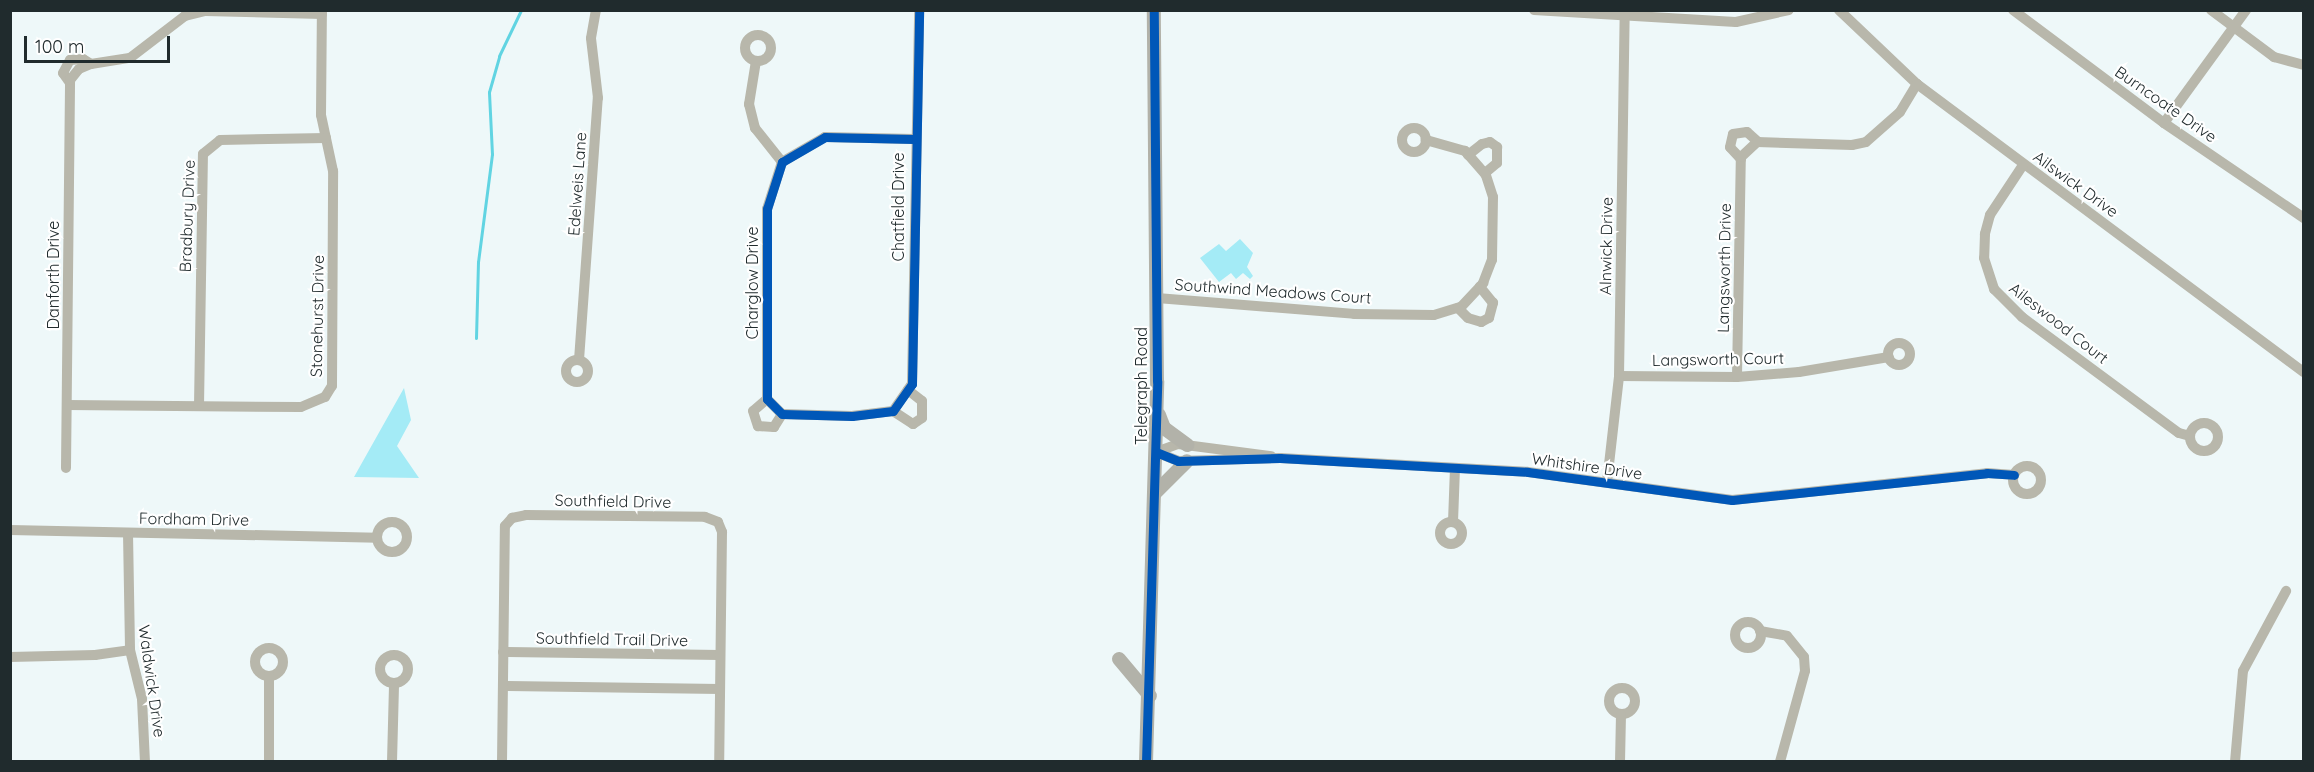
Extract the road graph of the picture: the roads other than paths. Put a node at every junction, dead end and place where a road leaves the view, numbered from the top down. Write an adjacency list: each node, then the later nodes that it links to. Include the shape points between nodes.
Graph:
1 (596, 10): 31 (street, Edelweis Lane, via 591,38 598,98)
2 (919, 10): 18 (street, Chatfield Drive)
3 (1154, 10): 28 (main road, Telegraph Road)
4 (1534, 10): 11 (street)
5 (1789, 10): 11 (street, via 1736,22)
6 (1839, 10): 15 (street, Ailswick Drive)
7 (2013, 10): 16 (street, Burncoate Drive)
8 (2211, 10): 12 (street)
9 (2246, 10): 12 (street)
10 (322, 12): 17 (street, Stonehurst Drive, via 321,115); 37 (street, Danforth Drive, via 204,11 185,16 130,58 79,69 70,83)
11 (1625, 13): 33 (street, Alnwick Drive)
12 (2234, 28): 14 (street, via 2274,57); 16 (street)
13 (756, 61): 23 (street, via 749,104 755,128)
14 (2304, 65)
15 (1917, 84): 20 (street, Langsworth Drive, via 1900,112 1866,142); 24 (street, Ailswick Drive)
16 (2164, 123): 26 (street, Burncoate Drive)
17 (326, 138): 38 (street, Bradbury Drive, via 220,140 203,154); 38 (street, Stonehurst Drive, via 333,171 332,386 325,397 311,406)
18 (914, 139): 23 (street, via 825,137); 35 (street, Chatfield Drive, via 912,384)
19 (1426, 140): 21 (street)
20 (1758, 142): 22 (street); 22 (street, Langsworth Drive, via 1747,132 1733,134 1730,147)
21 (1468, 155): 25 (street); 25 (street, via 1482,144 1490,142 1497,147 1497,163)
22 (1741, 159): 34 (street, Langsworth Drive)
23 (782, 162): 36 (street, Charglow Drive, via 767,209)
24 (2023, 165): 32 (street, Ailswick Drive); 42 (street, Aileswood Court, via 1990,215 1985,234 1984,258 1994,290 2022,317 2179,433)
25 (1485, 173): 27 (street, via 1492,197 1492,260)
26 (2304, 218)
27 (1480, 287): 29 (street); 29 (street, via 1492,303 1489,318 1481,322 1468,318)
28 (1157, 298): 29 (street, Southwind Meadows Court, via 1354,314 1434,315); 39 (main road, Telegraph Road)
29 (1458, 308)
30 (1889, 357): 34 (street, Langsworth Court, via 1799,372)
31 (579, 360)
32 (2304, 372)
33 (1618, 376): 34 (street, Langsworth Court); 50 (street, Alnwick Drive)
34 (1737, 377)
35 (908, 390): 40 (street, Chatfield Drive); 40 (street, Charglow Drive, via 922,401 922,418 914,424)
36 (767, 399): 41 (street); 41 (street, Charglow Drive, via 753,411 758,426 774,427)
37 (67, 405): 38 (street, Stonehurst Drive); 47 (street, Danforth Drive)
38 (199, 406)
39 (1157, 408): 43 (main road, via 1164,428); 44 (main road, Telegraph Road)
40 (893, 411): 41 (street, Charglow Drive, via 852,416)
41 (782, 414)
42 (2190, 436)
43 (1187, 445): 44 (street, Whitshire Drive); 45 (street, Whitshire Drive)
44 (1156, 453): 46 (street, Whitshire Drive); 51 (main road, Telegraph Road)
45 (1280, 458): 46 (street, Whitshire Drive); 48 (street, Whitshire Drive)
46 (1187, 461): 51 (main road)
47 (66, 468)
48 (1455, 468): 50 (street, Whitshire Drive); 52 (street)
49 (2014, 475): 50 (street, Whitshire Drive, via 1987,473 1732,500)
50 (1607, 482)
51 (1155, 493): 67 (main road, Telegraph Road)
52 (1453, 522)
53 (10, 530): 54 (street, Fordham Drive)
54 (128, 533): 55 (street, Fordham Drive); 58 (street, Waldwick Drive)
55 (377, 538)
56 (2286, 591): 77 (street, via 2243,671)
57 (1760, 631): 76 (street, via 1788,636 1804,657 1805,671)
58 (130, 650): 61 (street, via 95,656); 69 (street, Waldwick Drive, via 142,699)
59 (503, 652): 60 (street, Southfield Trail Drive); 60 (street, Southfield Drive, via 506,526 512,518 526,514 705,517 718,522 722,532); 65 (street, Southfield Drive)
60 (720, 656): 66 (street, Southfield Drive)
61 (10, 657)
62 (1119, 660): 67 (main road)
63 (269, 676): 70 (street)
64 (394, 683): 71 (street)
65 (503, 686): 66 (street); 72 (street, Southfield Drive)
66 (720, 689): 73 (street, Southfield Drive)
67 (1150, 696): 74 (main road, Telegraph Road)
68 (1621, 715): 75 (street)
69 (145, 762)
70 (269, 762)
71 (392, 762)
72 (502, 762)
73 (719, 762)
74 (1146, 762)
75 (1620, 762)
76 (1780, 762)
77 (2235, 762)

